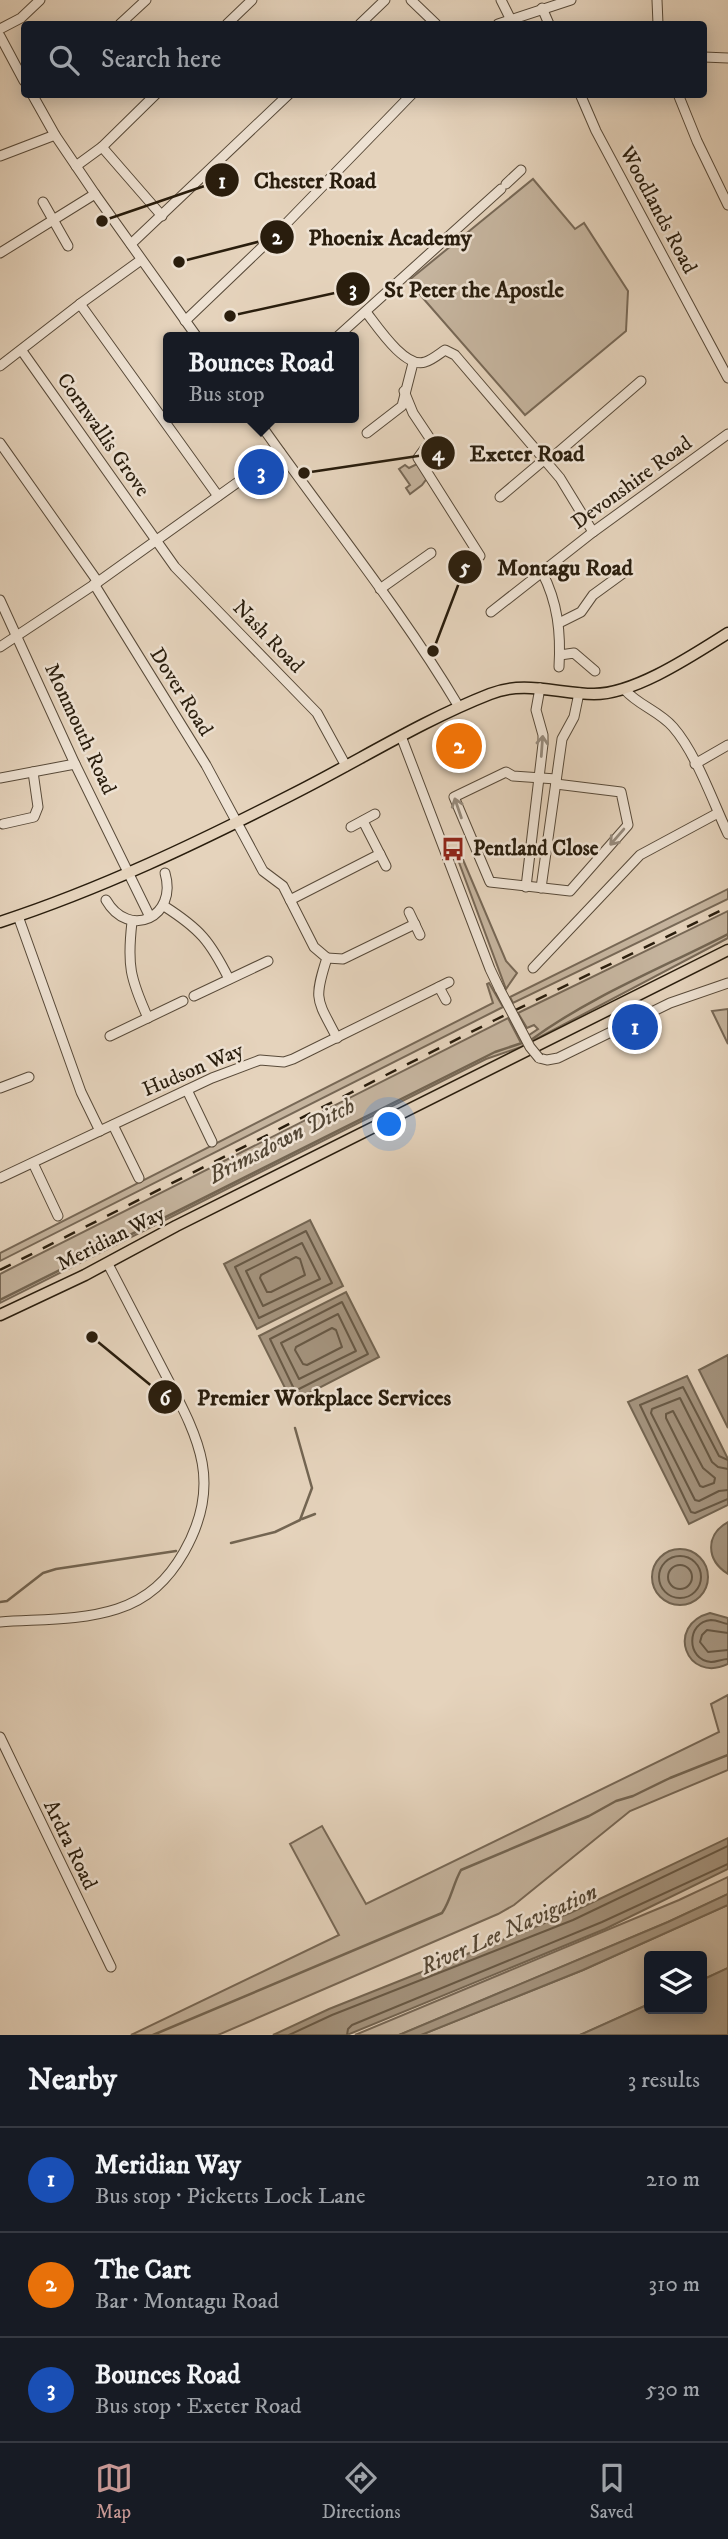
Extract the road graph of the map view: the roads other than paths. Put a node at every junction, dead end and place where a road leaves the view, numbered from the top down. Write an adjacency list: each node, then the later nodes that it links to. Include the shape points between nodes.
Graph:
1 (40, 0): 18 (street)
2 (146, 0): 11 (street)
3 (252, 0): 12 (street)
4 (385, 0): 13 (street)
5 (411, 0): 14 (street)
6 (501, 0): 10 (street)
7 (571, 0): 9 (street)
8 (657, 0): 17 (street)
9 (542, 8): 10 (street); 16 (street)
10 (511, 20): 15 (street)
11 (123, 21)
12 (230, 21)
13 (363, 21)
14 (433, 21)
15 (508, 21)
16 (548, 21)
17 (658, 21)
18 (0, 29)
19 (0, 36): 22 (street)
20 (707, 57): 21 (street)
21 (728, 58)
22 (21, 75)
23 (34, 98): 29 (street)
24 (152, 98): 30 (street)
25 (285, 98): 37 (street)
26 (408, 98): 45 (street)
27 (582, 98): 51 (street, Woodlands Road)
28 (680, 98): 36 (street)
29 (55, 135): 31 (street); 32 (street)
30 (103, 147): 32 (street); 37 (street)
31 (0, 156)
32 (76, 166): 34 (street)
33 (522, 170): 44 (street)
34 (95, 194): 38 (street); 39 (street)
35 (43, 202): 38 (street)
36 (728, 205)
37 (162, 216): 39 (street)
38 (54, 220): 40 (street); 41 (street)
39 (131, 244): 42 (street)
40 (68, 246)
41 (0, 253)
42 (141, 260): 43 (street); 45 (street)
43 (80, 304): 48 (street); 54 (street)
44 (366, 312): 47 (street); 49 (street)
45 (185, 321): 46 (street)
46 (193, 332)
47 (343, 332)
48 (22, 351): 50 (street); 65 (street, Cornwallis Grove)
49 (413, 363): 53 (street); 61 (street, via 424,363 445,350 455,355)
50 (0, 366)
51 (728, 378)
52 (641, 381): 61 (street)
53 (404, 391): 57 (street, via 401,406); 67 (street, via 431,440 418,458)
54 (163, 419)
55 (166, 423): 62 (street)
56 (260, 423): 60 (street)
57 (367, 433)
58 (728, 434): 64 (street, Devonshire Road)
59 (0, 443): 70 (street, Dover Road)
60 (280, 452): 62 (street); 71 (street)
61 (546, 461): 63 (street); 64 (street)
62 (218, 496): 65 (street)
63 (500, 497)
64 (593, 532): 69 (street, Devonshire Road)
65 (155, 540): 70 (street); 89 (street, Nash Road, via 175,567 317,713)
66 (431, 553): 71 (street)
67 (480, 555)
68 (626, 571): 74 (street, via 593,595 581,612)
69 (542, 572): 73 (street, Devonshire Road); 74 (street, via 554,594)
70 (96, 583): 76 (street); 96 (street, Dover Road)
71 (380, 589): 84 (street)
72 (0, 600): 76 (street, Monmouth Road)
73 (491, 612)
74 (559, 623): 78 (street)
75 (728, 633): 82 (main road)
76 (17, 635): 77 (street); 87 (street, Monmouth Road)
77 (0, 647)
78 (560, 655): 79 (street); 80 (street, via 574,653)
79 (559, 667)
80 (595, 671)
81 (540, 688): 83 (main road); 84 (main road, via 511,687); 91 (street, one-way to 81, via 543,744 536,710)
82 (625, 690): 83 (main road); 88 (street, via 670,724)
83 (579, 693): 93 (street, via 574,717 562,739)
84 (459, 707): 85 (main road)
85 (401, 736): 89 (main road); 123 (street, bridge, via 490,969 539,1058 558,1058 670,1003)
86 (728, 745): 88 (street)
87 (75, 764): 90 (street); 103 (street, Monmouth Road)
88 (695, 764): 94 (street)
89 (346, 766): 96 (main road)
90 (33, 772): 92 (street); 98 (street, via 38,807 34,817)
91 (538, 777): 93 (street); 105 (street); 105 (street, one-way to 91, via 490,882 454,797 501,773)
92 (0, 778)
93 (556, 782): 106 (street); 106 (street, one-way to 106, via 621,792 629,822 570,891)
94 (718, 813): 100 (street); 120 (street, via 640,855)
95 (375, 814): 97 (street)
96 (237, 820): 103 (main road); 108 (street, Dover Road, via 264,873 283,886)
97 (363, 821): 99 (street); 101 (street)
98 (2, 824)
99 (351, 827)
100 (728, 834)
101 (380, 854): 102 (street); 108 (street)
102 (386, 866)
103 (128, 872): 111 (main road); 112 (street, Monmouth Road)
104 (165, 873): 109 (street, via 168,894)
105 (526, 887): 106 (street)
106 (541, 888)
107 (106, 900): 114 (street)
108 (290, 900): 118 (street, Dover Road, via 314,947)
109 (164, 906): 112 (street); 121 (street, via 202,934)
110 (409, 912): 115 (street)
111 (18, 916): 113 (main road); 135 (street, via 81,1092)
112 (150, 917): 114 (street)
113 (0, 922)
114 (132, 922): 128 (street, via 131,975)
115 (415, 924): 116 (street); 118 (street, via 344,959)
116 (420, 935)
117 (728, 950): 141 (main road, Meridian Way)
118 (327, 958): 130 (street, via 317,996)
119 (268, 961): 121 (street)
120 (533, 968)
121 (229, 979): 125 (street)
122 (449, 982): 124 (street, Hudson Way)
123 (728, 984)
124 (439, 987): 126 (street); 130 (street, Hudson Way)
125 (194, 996)
126 (446, 1000)
127 (183, 1001): 128 (street)
128 (148, 1017): 129 (street)
129 (110, 1036)
130 (337, 1038): 133 (street, Hudson Way, via 289,1061 260,1060)
131 (29, 1077): 132 (street)
132 (0, 1088)
133 (187, 1090): 134 (street, Hudson Way); 136 (street)
134 (113, 1125): 135 (street, Hudson Way); 139 (street)
135 (100, 1131): 137 (street, Hudson Way)
136 (212, 1142)
137 (33, 1163): 138 (street, Hudson Way); 140 (street)
138 (0, 1178)
139 (139, 1178)
140 (58, 1216)
141 (108, 1264): 142 (main road, Meridian Way); 143 (street, via 198,1439 204,1465 201,1516 160,1586 136,1602 87,1615)
142 (0, 1315)
143 (0, 1622)
144 (0, 1737): 145 (street, Ardra Road)
145 (111, 1967)

